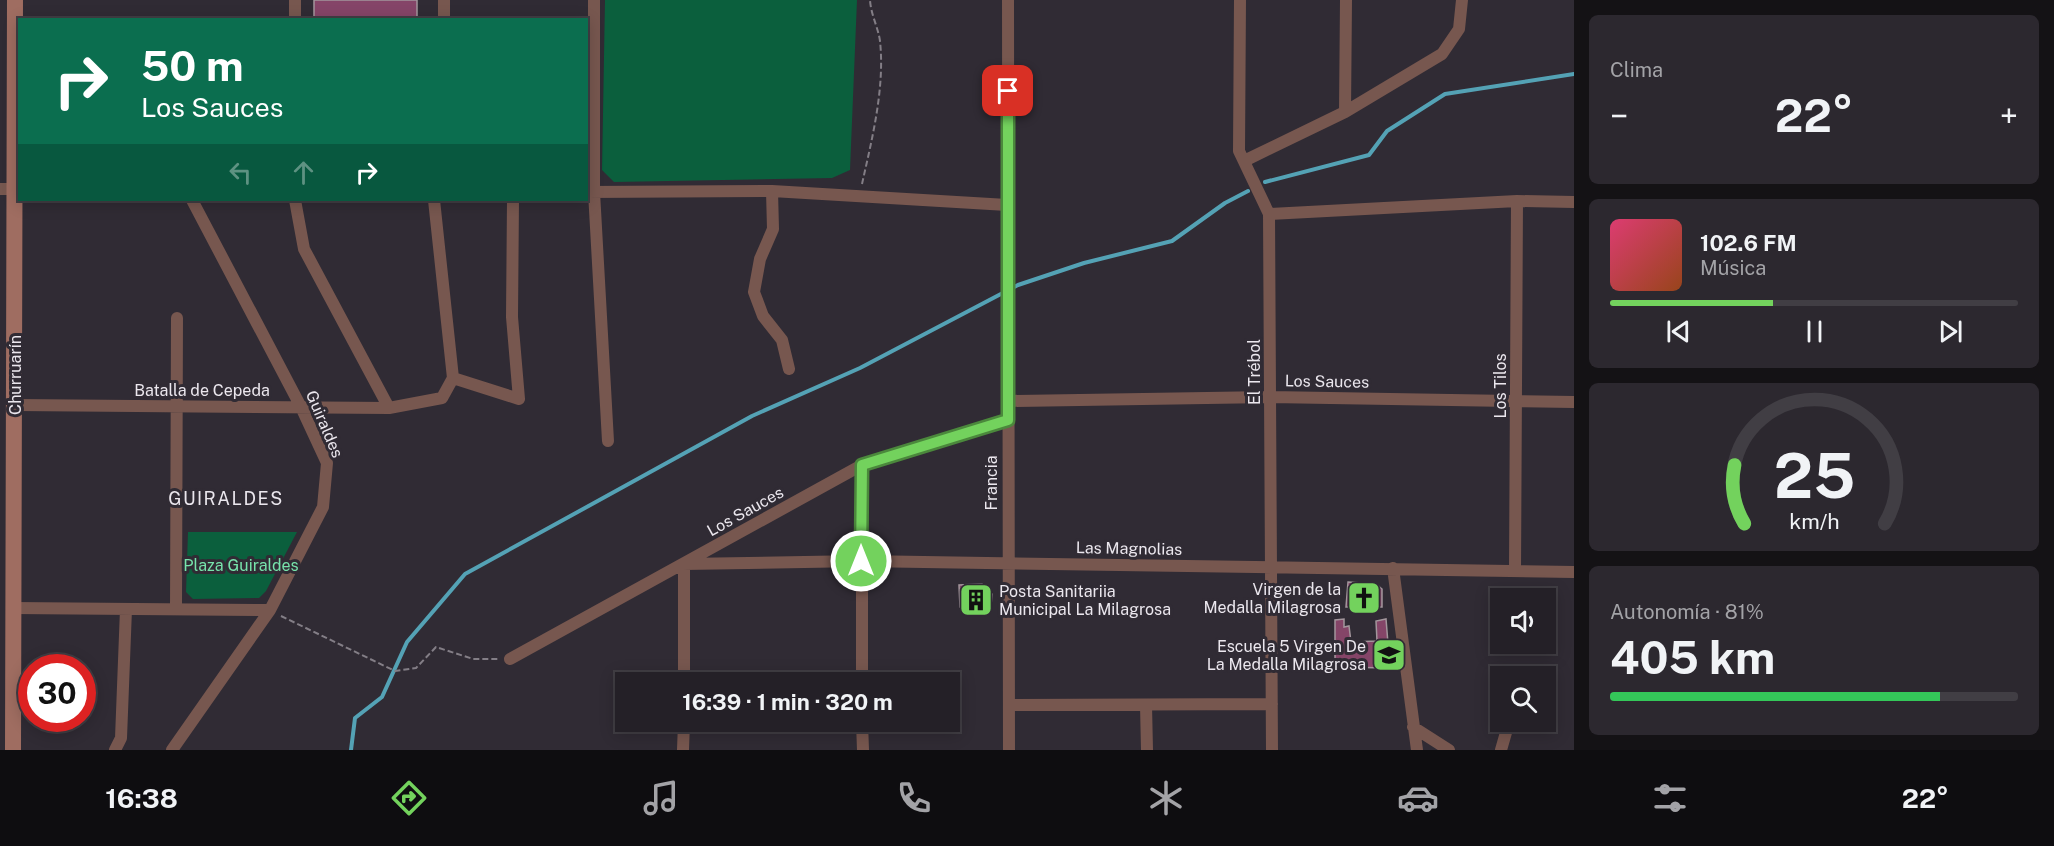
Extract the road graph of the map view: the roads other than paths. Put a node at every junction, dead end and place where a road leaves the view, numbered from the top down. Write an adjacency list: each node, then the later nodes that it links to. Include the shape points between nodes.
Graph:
1 (15, 0): 13 (main road, Churruarín)
2 (295, 0): 9 (street)
3 (444, 0): 10 (street)
4 (594, 0): 15 (street)
5 (1008, 0): 22 (street, Francia)
6 (1240, 0): 12 (street, El Trébol, via 1239,151)
7 (1346, 0): 11 (street)
8 (1462, 0): 11 (street, via 1459,29 1442,54)
9 (295, 18)
10 (444, 18)
11 (1345, 112): 12 (street)
12 (1244, 161): 23 (street, El Trébol)
13 (12, 189): 24 (main road, Churruarín)
14 (772, 191): 15 (street); 22 (street); 26 (street, via 773,229 760,259 754,292 763,316 782,340)
15 (590, 192): 38 (street)
16 (193, 201): 34 (street, Guiraldes)
17 (295, 201): 35 (street, via 304,249)
18 (434, 201): 27 (street)
19 (513, 201): 27 (street, via 512,317 519,399)
20 (1517, 201): 21 (street); 23 (street); 30 (street, Los Tilos)
21 (1574, 202)
22 (1008, 205): 29 (street, Francia)
23 (1269, 214): 28 (street, El Trébol)
24 (8, 315): 32 (main road, Churruarín)
25 (177, 318): 33 (street)
26 (789, 369)
27 (453, 378): 35 (street, Batalla de Cepeda, via 442,398)
28 (1270, 397): 29 (street, Los Sauces); 30 (street, Los Sauces); 44 (street, El Trébol)
29 (1008, 401): 36 (street, Francia)
30 (1516, 401): 31 (street, Los Sauces); 46 (street, Los Tilos)
31 (1574, 402)
32 (15, 405): 33 (street, Batalla de Cepeda); 37 (main road, Churruarín)
33 (177, 406): 34 (street, Batalla de Cepeda); 50 (street)
34 (301, 407): 35 (street, Batalla de Cepeda); 51 (street, Guiraldes, via 327,463 323,507)
35 (389, 408)
36 (1008, 420): 39 (street, Los Sauces); 42 (street, Francia)
37 (7, 431): 40 (main road, Churruarín)
38 (608, 441)
39 (862, 465): 41 (street); 43 (street, Los Sauces)
40 (7, 553): 48 (main road, Churruarín)
41 (861, 561): 42 (street, Las Magnolias); 43 (street, Las Magnolias); 54 (street)
42 (1007, 563): 44 (street, Las Magnolias); 56 (street, Francia)
43 (684, 564): 52 (street, Los Sauces); 53 (street)
44 (1272, 566): 45 (street, Las Magnolias); 55 (street, El Trébol)
45 (1393, 568): 46 (street, Las Magnolias); 58 (street)
46 (1515, 571): 47 (street, Las Magnolias)
47 (1574, 572)
48 (13, 608): 49 (street); 62 (main road, Churruarín)
49 (126, 609): 50 (street); 63 (street, via 121,738)
50 (176, 609): 51 (street)
51 (270, 610): 64 (street, Guiraldes)
52 (510, 658)
53 (684, 672)
54 (862, 672)
55 (1272, 704): 57 (street); 69 (street, El Trébol)
56 (1009, 705): 57 (street); 67 (street, Francia)
57 (1146, 705): 68 (street)
58 (1413, 727): 70 (street); 71 (street)
59 (684, 732): 65 (street)
60 (862, 732): 66 (street)
61 (1506, 732): 72 (street)
62 (13, 750)
63 (115, 750)
64 (172, 750)
65 (683, 750)
66 (863, 750)
67 (1009, 750)
68 (1147, 750)
69 (1272, 750)
70 (1416, 750)
71 (1449, 750)
72 (1501, 750)

